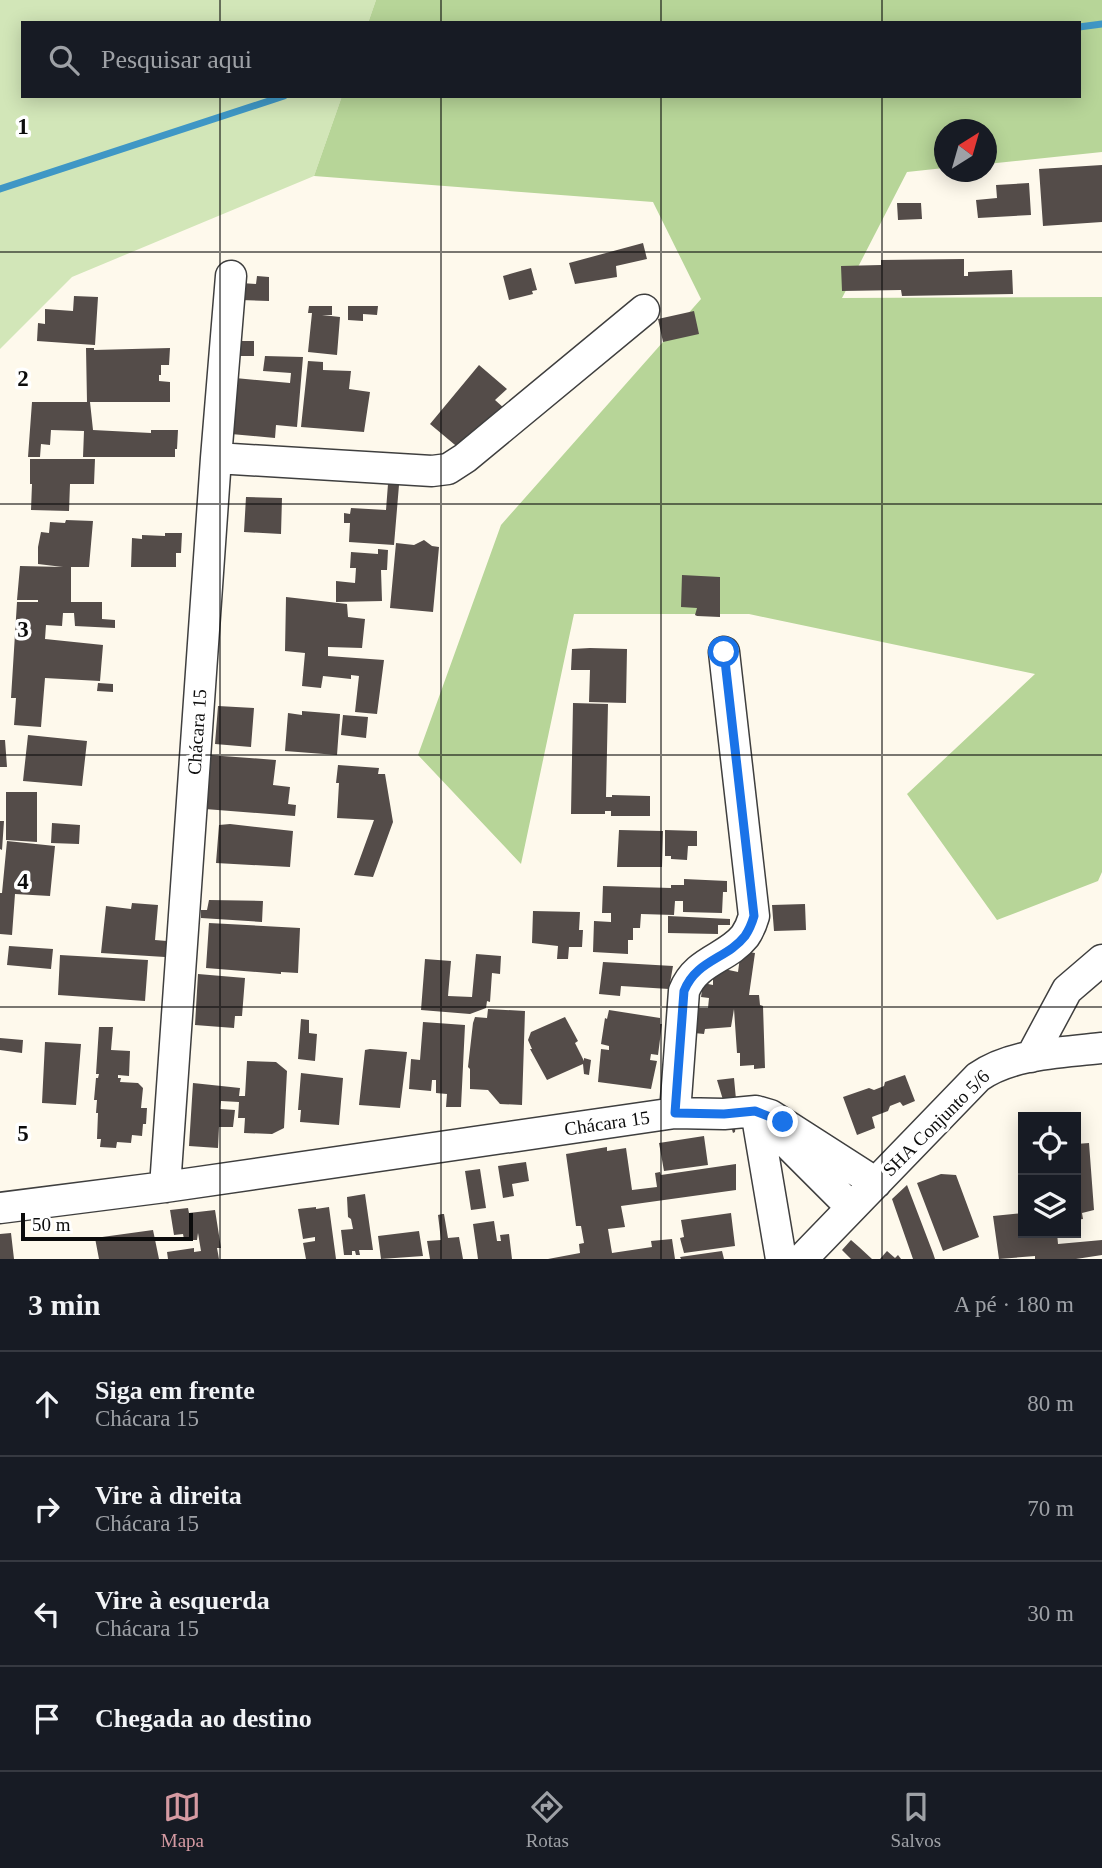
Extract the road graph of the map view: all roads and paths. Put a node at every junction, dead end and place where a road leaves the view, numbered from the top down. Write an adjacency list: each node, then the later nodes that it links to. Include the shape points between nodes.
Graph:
1 (231, 276): 3 (street, Chácara 15)
2 (644, 310): 3 (street, via 448,468 432,471)
3 (216, 458): 11 (street, Chácara 15)
4 (724, 652): 9 (street, Chácara 15, via 754,916 744,938 688,980)
5 (1102, 960): 7 (street, via 1067,989)
6 (1102, 1048): 7 (street, SHA Conjunto 5/6)
7 (1031, 1057): 10 (street, SHA Conjunto 5/6, via 992,1067 978,1077)
8 (755, 1111): 9 (street, Chácara 15); 10 (street, Chácara 15, via 783,1122); 13 (street); 14 (street)
9 (675, 1113): 11 (street, Chácara 15)
10 (876, 1183): 13 (street, SHA Conjunto 5/6)
11 (165, 1187): 12 (street, Chácara 15)
12 (0, 1208)
13 (851, 1208): 15 (street, SHA Conjunto 5/6)
14 (781, 1259)
15 (802, 1259)

